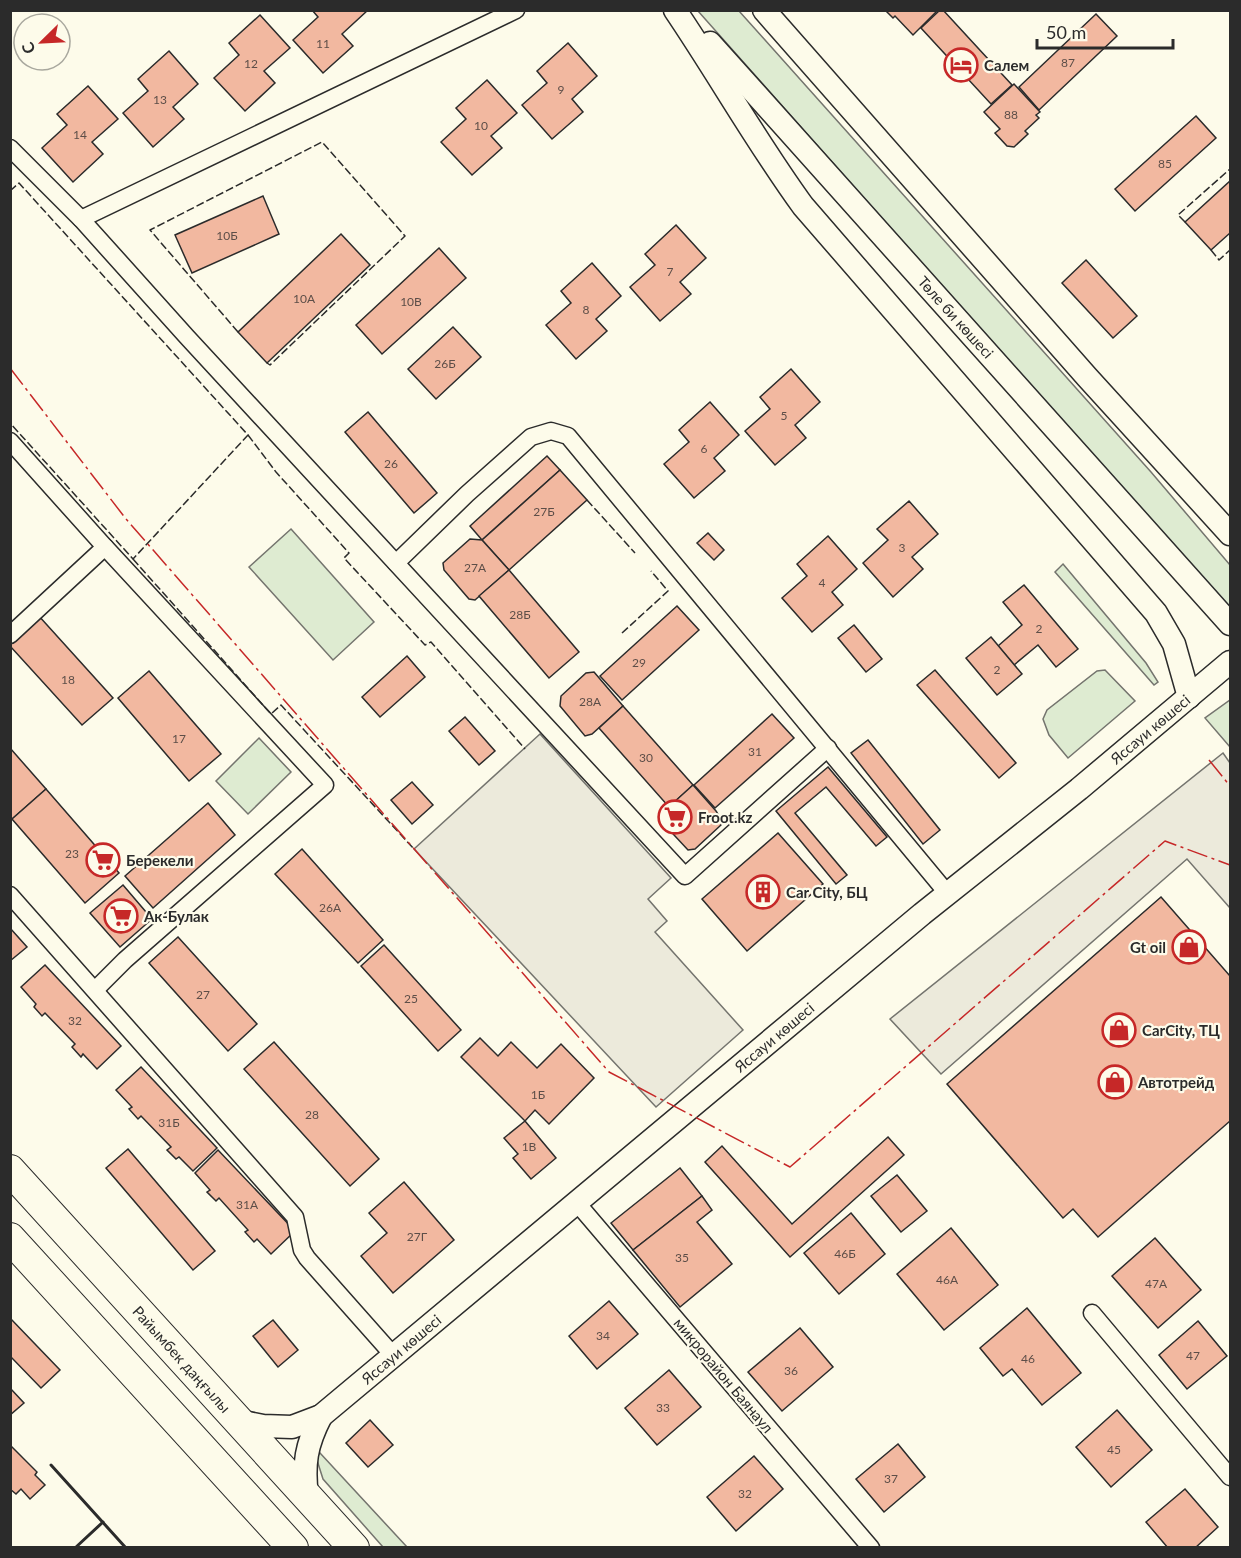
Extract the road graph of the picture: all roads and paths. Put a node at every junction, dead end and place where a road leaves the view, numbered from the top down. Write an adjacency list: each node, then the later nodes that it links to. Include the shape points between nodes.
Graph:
1 (516, 10): 6 (street)
2 (675, 10): 14 (main road, via 754,137 803,206 1156,613 1174,644)
3 (681, 10): 11 (main road, Төле би көшесі)
4 (764, 10): 8 (main road)
5 (12, 152): 6 (street)
6 (81, 219): 10 (street)
7 (10, 441): 9 (street)
8 (1230, 534)
9 (105, 547): 12 (street); 18 (street, via 326,785)
10 (396, 563): 15 (street, via 685,876); 15 (street, via 531,437 551,431 568,436)
11 (1230, 624)
12 (10, 635)
13 (1230, 662): 14 (main road, Яссауи көшесі)
14 (1188, 697): 16 (main road, Яссауи көшесі)
15 (828, 748): 16 (street)
16 (947, 893): 20 (main road, Яссауи көшесі)
17 (10, 895): 18 (street)
18 (95, 990): 23 (street, via 295,1217 307,1258)
19 (10, 1170): 25 (highway, Райымбек даңғылы)
20 (577, 1203): 23 (main road, Яссауи көшесі); 30 (street, микрорайон Баянаул)
21 (10, 1238): 28 (highway)
22 (1092, 1313): 26 (street)
23 (393, 1355): 24 (main road, Яссауи көшесі)
24 (321, 1416): 25 (main road, via 292,1427); 27 (main road, via 306,1454)
25 (238, 1421): 27 (highway, Райымбек даңғылы)
26 (1230, 1477)
27 (307, 1496): 29 (highway, Райымбек даңғылы)
28 (293, 1548)
29 (354, 1548)
30 (871, 1548)

